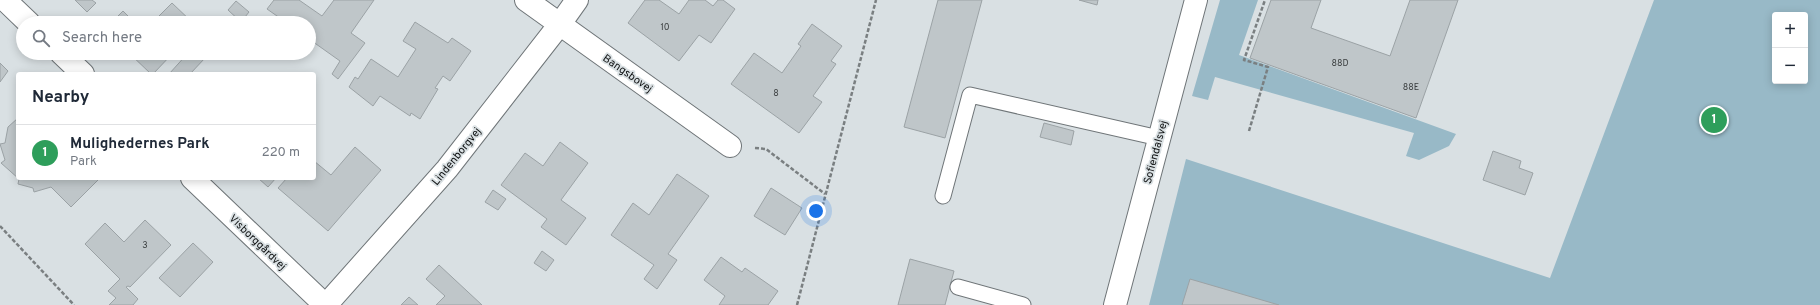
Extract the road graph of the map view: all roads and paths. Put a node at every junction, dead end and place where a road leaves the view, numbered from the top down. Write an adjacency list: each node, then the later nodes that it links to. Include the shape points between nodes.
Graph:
1 (5, 0): 7 (street)
2 (526, 0): 8 (street, Bangsbovej)
3 (577, 0): 8 (street, Lindenborgvej)
4 (876, 0): 15 (path)
5 (1196, 0): 12 (street, Sofiendalsvej)
6 (1265, 0): 11 (path, via 1244,60 1268,67)
7 (22, 16)
8 (560, 24): 13 (street, Bangsbovej); 20 (street, Lindenborgvej, via 447,169)
9 (68, 60): 10 (street)
10 (81, 72)
11 (1249, 131)
12 (1159, 138): 16 (lane, via 970,95); 23 (street, Sofiendalsvej)
13 (730, 146): 15 (path, via 766,149)
14 (194, 180): 20 (street, Visborggårdvej)
15 (825, 194): 21 (path)
16 (943, 196)
17 (0, 226): 19 (path)
18 (958, 287): 22 (lane)
19 (74, 305)
20 (325, 305)
21 (797, 305)
22 (1023, 305)
23 (1115, 305)

